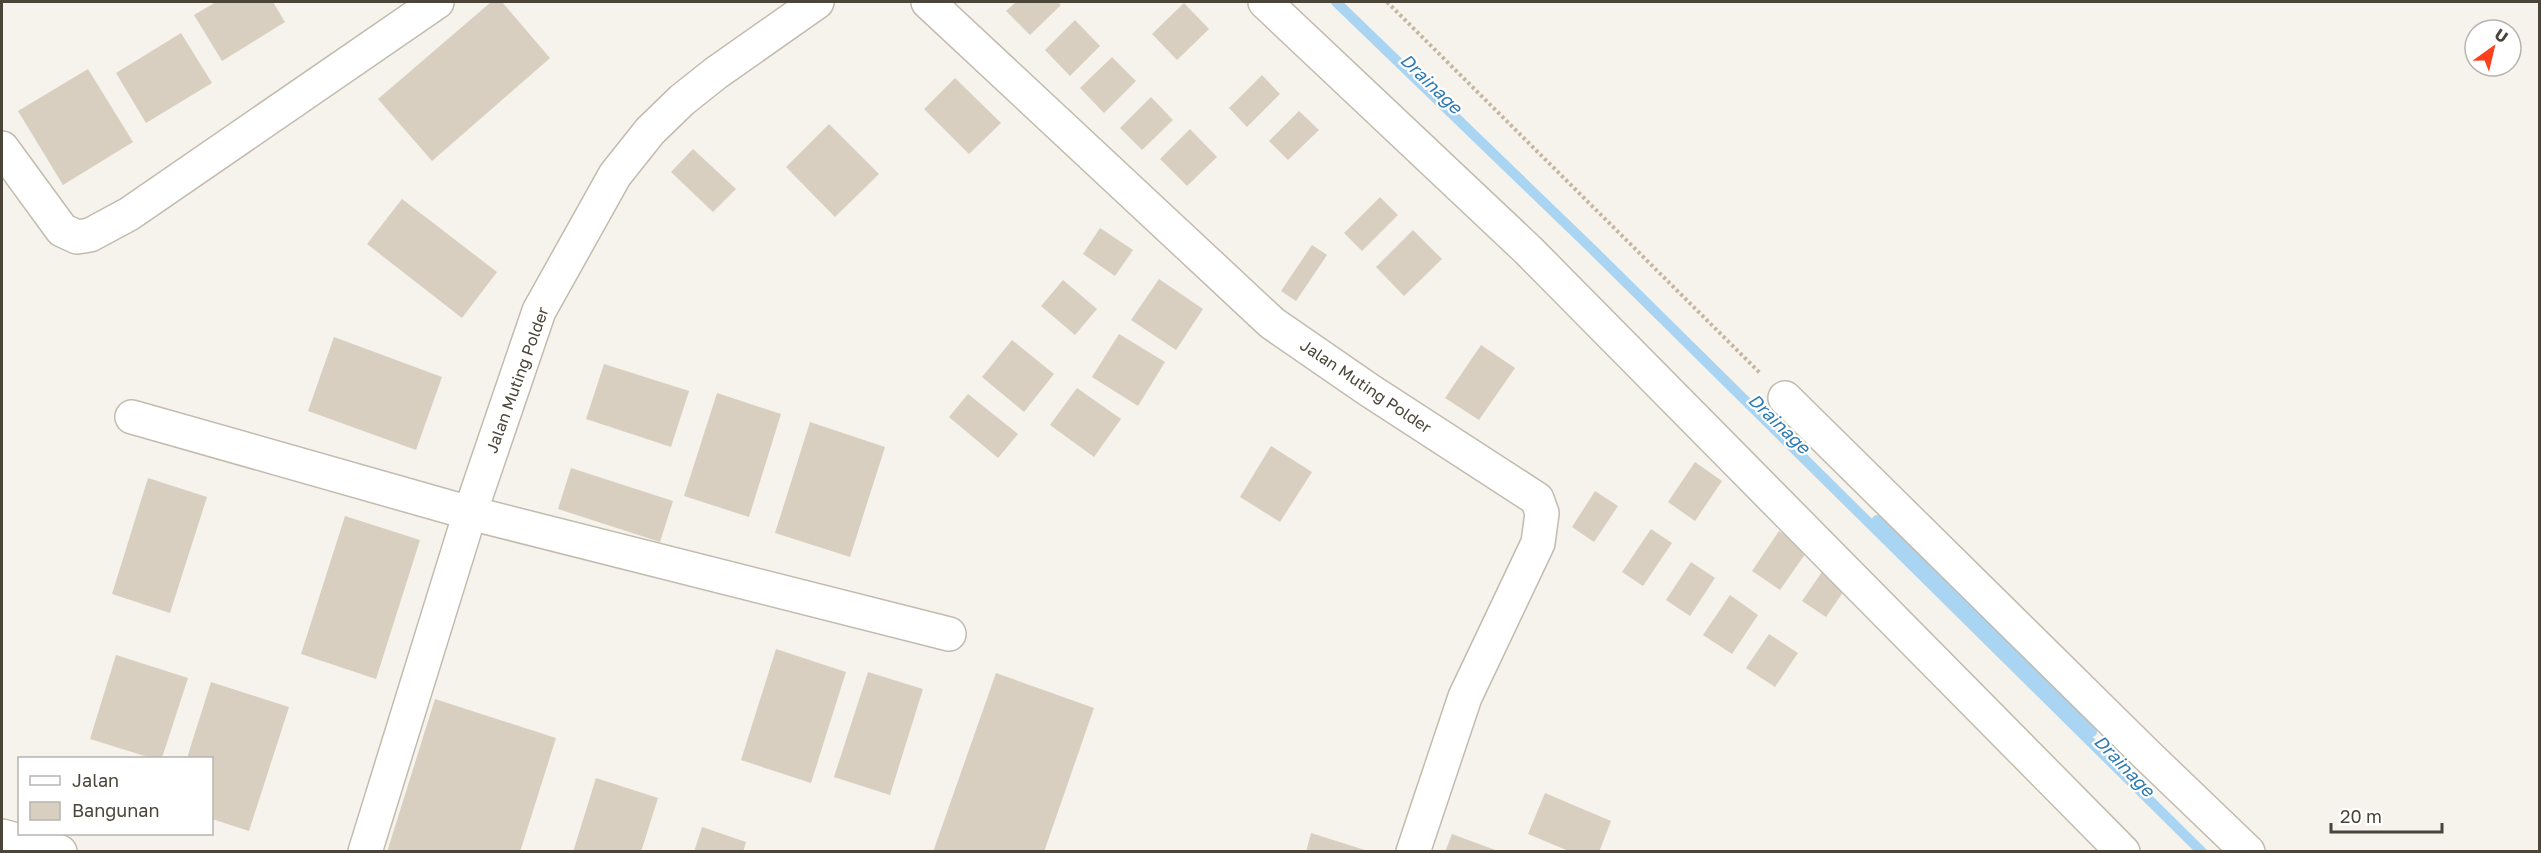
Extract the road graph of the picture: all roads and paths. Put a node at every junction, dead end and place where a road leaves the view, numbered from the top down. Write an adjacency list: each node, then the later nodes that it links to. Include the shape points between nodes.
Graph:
1 (437, 2): 6 (street, via 129,213 90,235 76,237 62,230)
2 (816, 2): 9 (street, Jalan Muting Polder, via 682,100 650,131 615,175 539,311)
3 (928, 2): 14 (street, Jalan Muting Polder, via 1272,323 1537,499 1542,513 1538,543 1466,697)
4 (1265, 2): 15 (street, via 1528,250)
5 (1387, 2): 7 (path)
6 (2, 148)
7 (1785, 398): 16 (street)
8 (132, 417): 9 (street)
9 (470, 513): 10 (street); 13 (street, Jalan Muting Polder)
10 (949, 633)
11 (2, 836): 12 (street)
12 (60, 852)
13 (365, 852)
14 (1413, 852)
15 (2123, 852)
16 (2248, 852)

